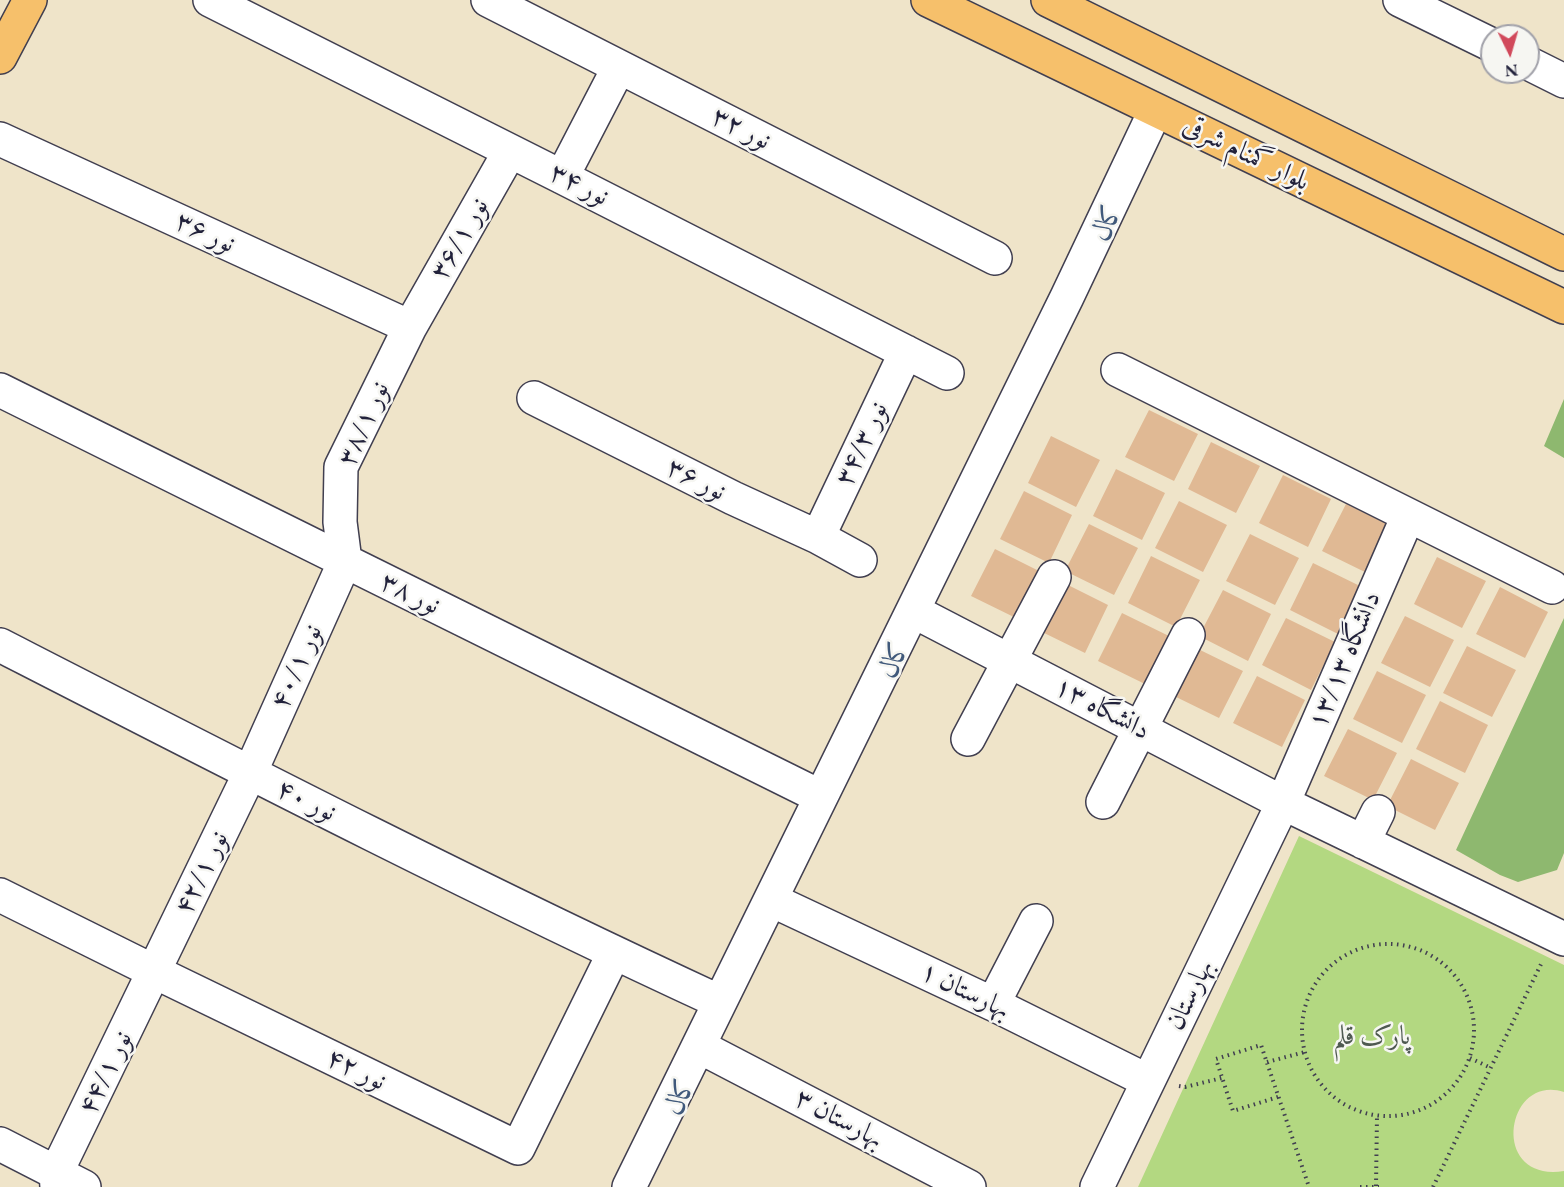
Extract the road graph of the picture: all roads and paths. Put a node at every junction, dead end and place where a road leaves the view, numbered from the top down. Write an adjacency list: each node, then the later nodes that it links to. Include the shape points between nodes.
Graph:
1 (30, 0): 8 (main road)
2 (210, 0): 15 (street, نور ۳۴)
3 (488, 0): 9 (street, نور ۳۲)
4 (928, 0): 13 (main road, بلوار گمنام شرقی)
5 (1048, 0): 10 (main road, بلوار گمنام شرقی)
6 (1400, 0): 7 (street)
7 (1480, 39)
8 (0, 57)
9 (619, 67): 16 (street); 18 (street, نور ۳۲)
10 (1188, 69): 13 (main road); 17 (main road, بلوار گمنام شرقی)
11 (1540, 69): 12 (street)
12 (1564, 81)
13 (1158, 124): 19 (main road, بلوار گمنام شرقی); 32 (street); 39 (street, via 1062,308)
14 (0, 139): 20 (street, نور ۳۶)
15 (510, 151): 16 (street, نور ۳۴); 20 (street, نور ۳۶/۱)
16 (562, 177): 21 (street, نور ۳۴)
17 (1564, 254)
18 (995, 258)
19 (1564, 307)
20 (410, 327): 29 (street, نور ۳۸/۱, via 341,467 340,522)
21 (906, 352): 23 (street, نور ۳۴); 27 (street, نور ۳۴/۳)
22 (1118, 370): 26 (street)
23 (947, 373)
24 (0, 390): 29 (street, نور ۳۸)
25 (534, 398): 27 (street, نور ۳۶)
26 (1408, 516): 31 (street); 41 (street, دانشگاه ۱۳/۱۳)
27 (818, 537): 28 (street, نور ۳۶)
28 (860, 560)
29 (345, 561): 38 (street, نور ۴۰/۱); 39 (street, نور ۳۸)
30 (1054, 577): 35 (street)
31 (1552, 587)
32 (921, 615): 35 (street, دانشگاه ۱۳); 45 (street)
33 (1188, 634): 36 (street)
34 (0, 645): 38 (street, نور ۴۰)
35 (1010, 661): 36 (street, دانشگاه ۱۳); 37 (street)
36 (1140, 729): 40 (street); 41 (street, دانشگاه ۱۳)
37 (968, 739)
38 (250, 773): 48 (street, نور ۴۰); 49 (street, نور ۴۲/۱)
39 (821, 797): 50 (street)
40 (1103, 802)
41 (1283, 803): 43 (street, دانشگاه ۱۳); 58 (street, بهارستان)
42 (1378, 812): 43 (street)
43 (1363, 842): 47 (street, دانشگاه ۱۳)
44 (0, 895): 49 (street, نور ۴۲)
45 (780, 904): 51 (street, بهارستان ۱); 52 (street)
46 (1036, 921): 51 (street)
47 (1560, 927): 56 (path)
48 (614, 953): 49 (street, نور ۴۲, via 518,1148); 50 (street, نور ۴۰)
49 (155, 972): 62 (street, نور ۴۴/۱)
50 (720, 1002): 64 (street)
51 (993, 1004): 58 (street, بهارستان ۱)
52 (708, 1051): 65 (street); 66 (street, بهارستان ۳)
53 (1305, 1052): 54 (path, via 1301,1037 1304,1008 1316,982 1335,962 1360,949 1387,944 1414,948 1439,960 1458,980 1471,1004 1475,1031); 55 (path); 60 (path, via 1309,1066 1326,1090 1349,1108)
54 (1470, 1058): 56 (path); 60 (path, via 1456,1084 1434,1104 1407,1115)
55 (1267, 1062): 57 (path, via 1261,1045 1216,1059); 59 (path)
56 (1491, 1068): 70 (path)
57 (1222, 1078): 58 (path, via 1185,1087); 59 (path, via 1233,1111)
58 (1148, 1082): 67 (street, بهارستان)
59 (1278, 1096): 68 (path)
60 (1377, 1116): 63 (path)
61 (0, 1144): 62 (street)
62 (66, 1182)
63 (1377, 1186): 69 (path)
64 (629, 1187)
65 (642, 1187)
66 (969, 1187)
67 (1097, 1187)
68 (1309, 1187)
69 (1360, 1187)
70 (1433, 1187)

